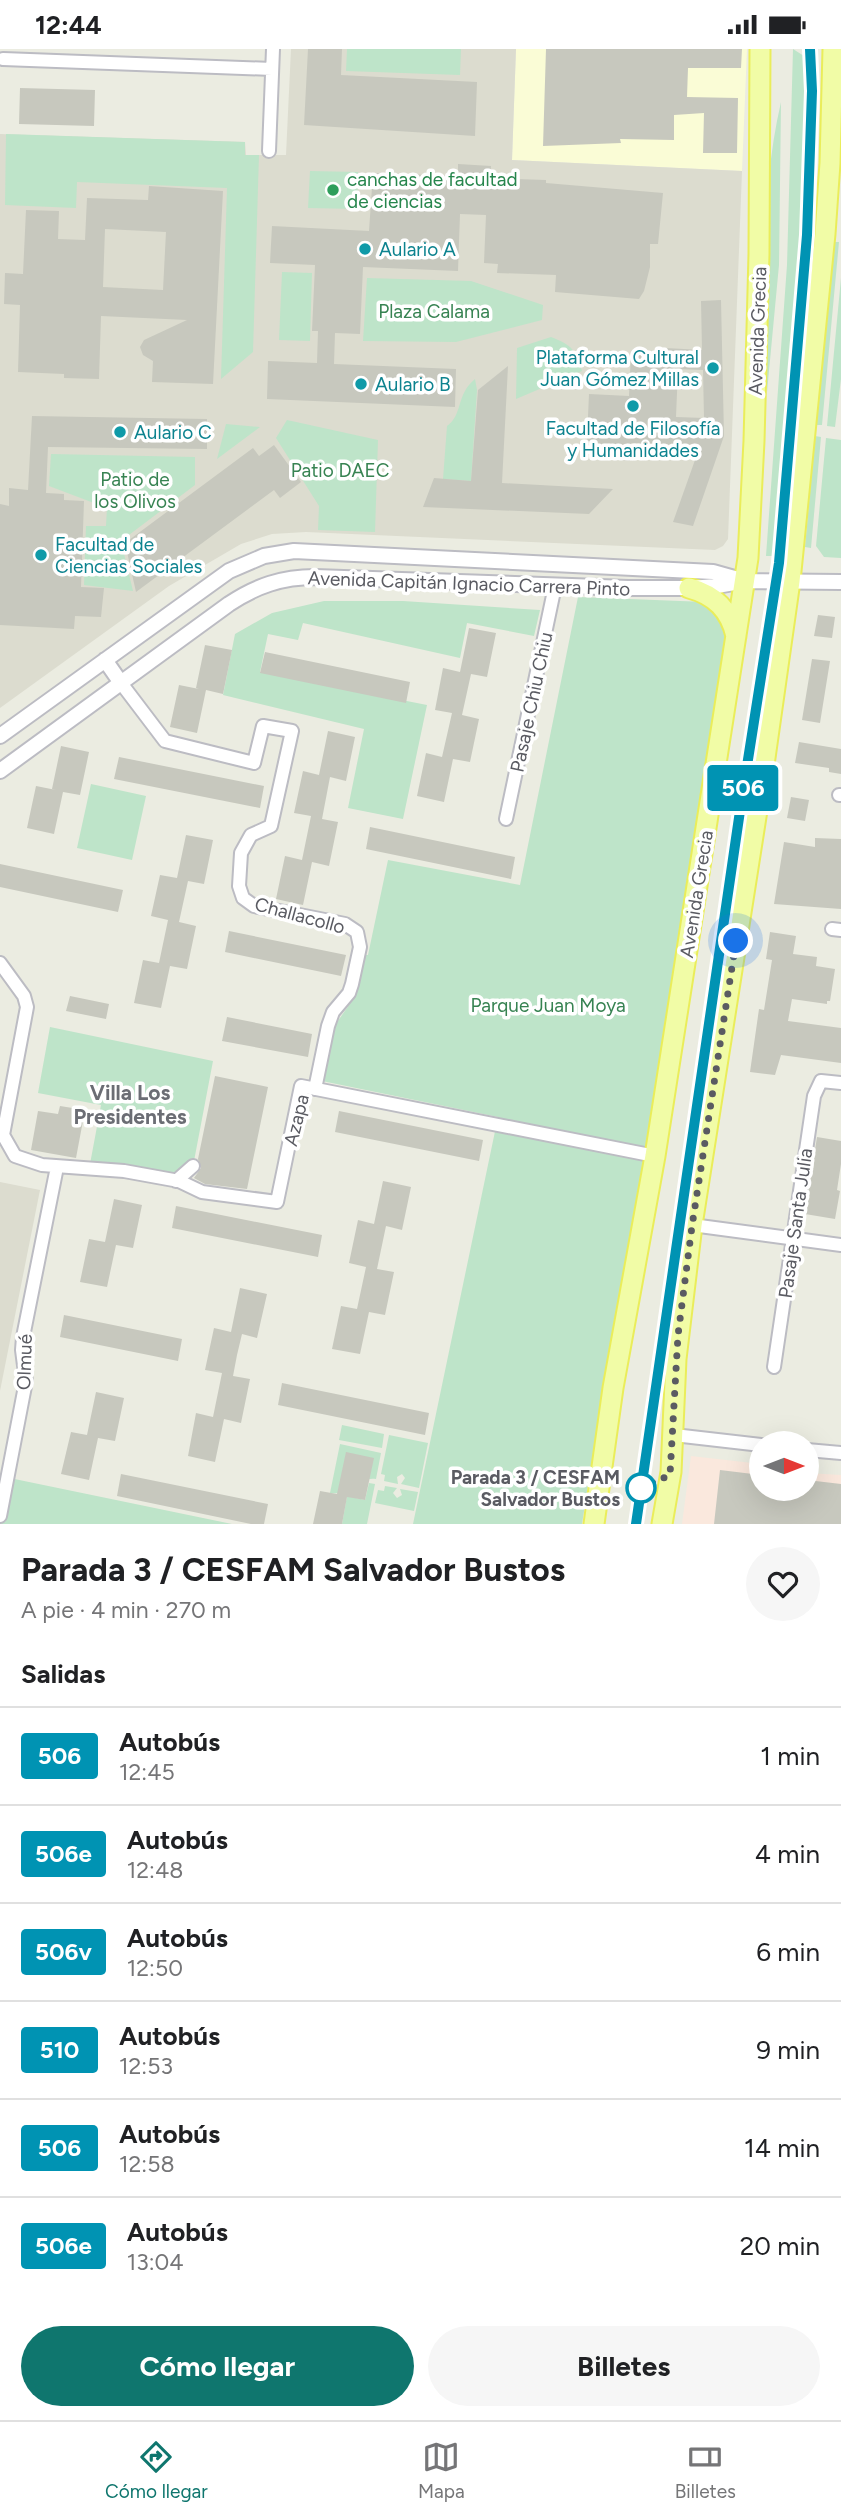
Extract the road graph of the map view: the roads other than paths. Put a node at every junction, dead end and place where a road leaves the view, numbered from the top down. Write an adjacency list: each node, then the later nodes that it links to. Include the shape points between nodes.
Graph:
1 (273, 49): 5 (street)
2 (760, 49): 8 (main road, Avenida Grecia, via 759,254)
3 (833, 49): 9 (main road, via 825,234)
4 (3, 59): 5 (street)
5 (272, 69): 6 (street)
6 (269, 151)
7 (558, 564): 8 (street, Avenida Capitán Ignacio Carrera Pinto, via 713,572); 11 (street); 14 (street, Avenida Capitán Ignacio Carrera Pinto, via 294,551 264,556 229,571)
8 (745, 581): 9 (street, Avenida Capitán Ignacio Carrera Pinto); 12 (street, Avenida Capitán Ignacio Carrera Pinto); 13 (main road, Avenida Grecia)
9 (790, 581): 10 (street, Avenida Capitán Ignacio Carrera Pinto); 27 (main road)
10 (841, 582)
11 (555, 586): 12 (street, Avenida Capitán Ignacio Carrera Pinto); 15 (street, Avenida Capitán Ignacio Carrera Pinto, via 315,577 278,581 247,592); 18 (street, Pasaje Chiu Chiu)
12 (689, 588): 13 (main road, via 721,605)
13 (737, 637): 23 (main road, Avenida Grecia)
14 (105, 660): 15 (street); 16 (street, Avenida Capitán Ignacio Carrera Pinto)
15 (121, 683): 17 (street, Avenida Capitán Ignacio Carrera Pinto); 21 (street, Challacollo, via 159,736 170,744 254,763 263,726 292,731 271,827 251,835 241,853 239,886 243,898 254,906 345,925 360,939 352,984 328,1026)
16 (0, 736)
17 (0, 771)
18 (506, 819)
19 (0, 963): 22 (street, via 27,1007)
20 (841, 1083): 28 (street, Pasaje Santa Julia, via 821,1081 814,1095)
21 (315, 1089): 23 (street, Azapa); 26 (street, Azapa, via 301,1086 277,1202 202,1192)
22 (1, 1136): 25 (street, Azapa, via 15,1156)
23 (655, 1156): 37 (main road, Avenida Grecia)
24 (193, 1166): 26 (street)
25 (57, 1167): 26 (street, Azapa, via 124,1171); 35 (street, Olmué, via 23,1337 26,1381)
26 (176, 1181)
27 (692, 1226): 28 (street); 31 (main road, via 676,1359)
28 (791, 1239): 29 (street); 30 (street, Pasaje Santa Julia)
29 (841, 1245)
30 (774, 1367)
31 (674, 1435): 32 (street); 38 (main road)
32 (749, 1444)
33 (819, 1451): 34 (street)
34 (841, 1453)
35 (5, 1468): 36 (street, Olmué)
36 (0, 1515)
37 (594, 1524)
38 (662, 1524)

